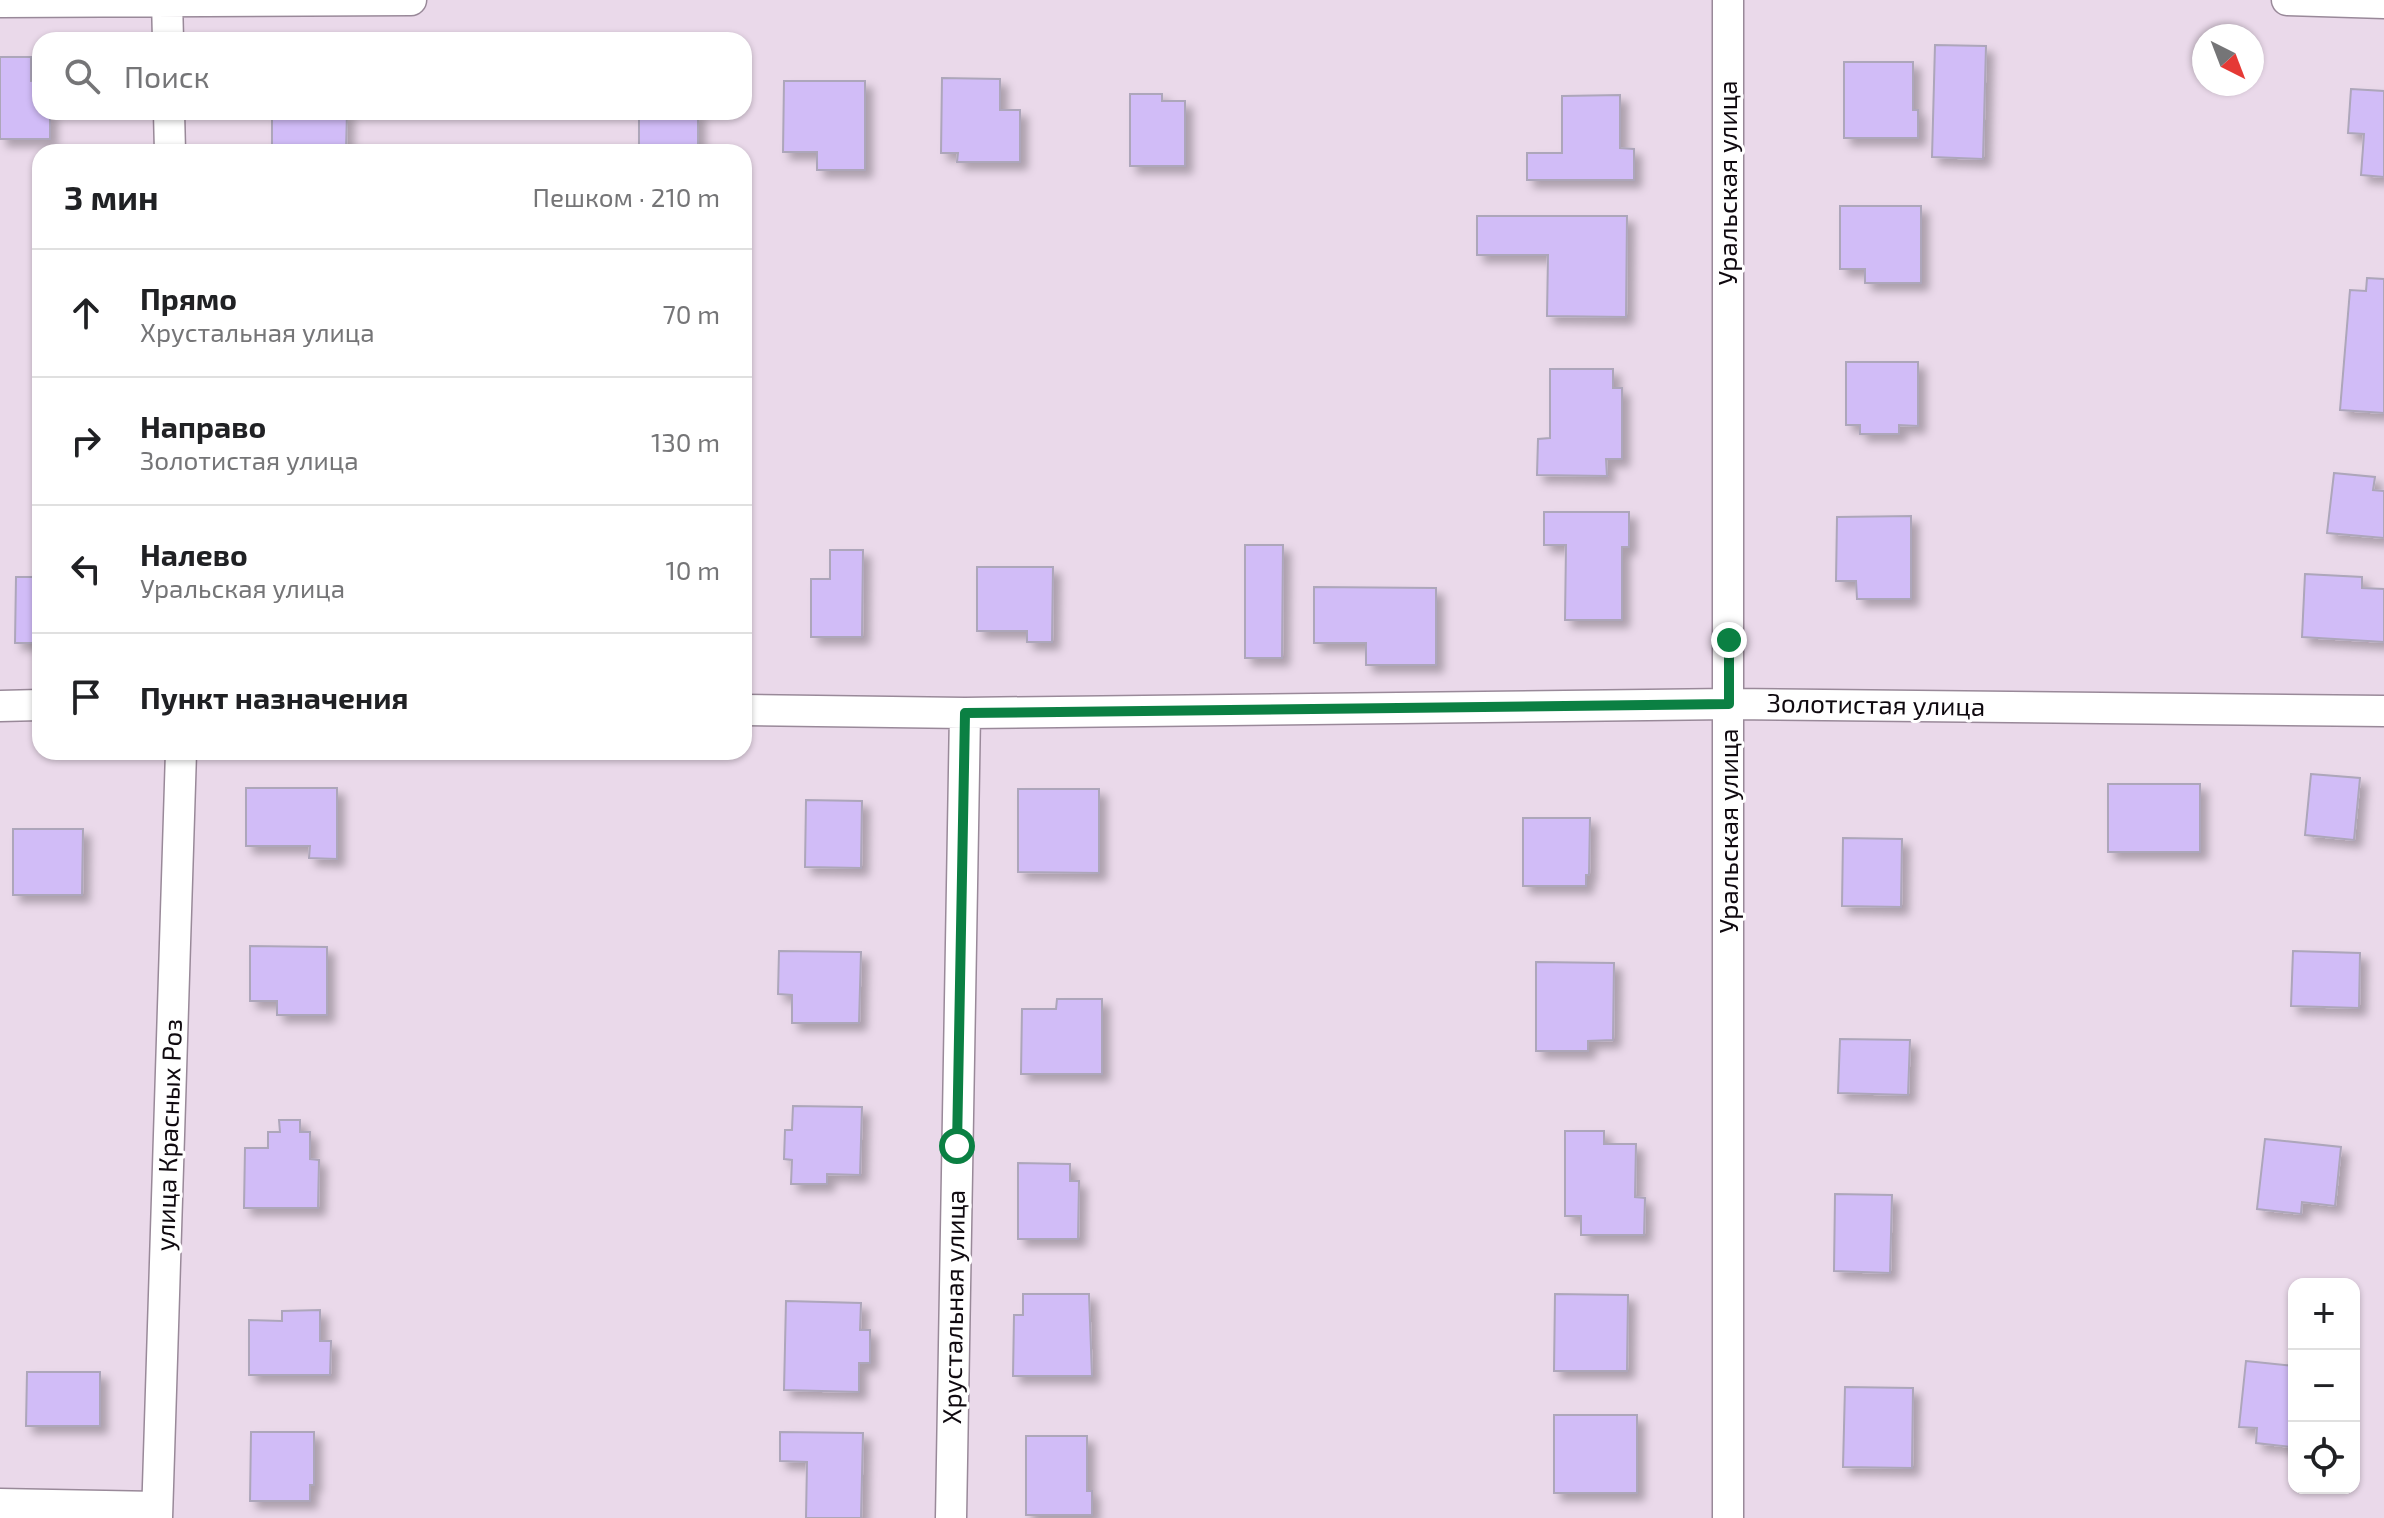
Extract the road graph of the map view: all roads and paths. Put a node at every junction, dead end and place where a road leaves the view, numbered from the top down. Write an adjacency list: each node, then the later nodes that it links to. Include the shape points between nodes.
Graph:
1 (411, 0): 4 (street)
2 (1728, 0): 10 (street, Уральская улица)
3 (2287, 0): 6 (street)
4 (167, 1): 5 (street); 7 (street)
5 (0, 2)
6 (2384, 3)
7 (168, 32)
8 (169, 120): 9 (street)
9 (170, 144)
10 (1729, 704): 14 (street, Золотистая улица); 15 (street, Золотистая улица); 20 (street, Уральская улица)
11 (32, 705): 12 (street)
12 (0, 706)
13 (752, 710): 15 (street, Золотистая улица)
14 (2384, 711)
15 (965, 713): 19 (street, Хрустальная улица)
16 (181, 760): 18 (street, улица Красных Роз)
17 (0, 1504): 18 (street)
18 (157, 1512)
19 (951, 1518)
20 (1728, 1518)

